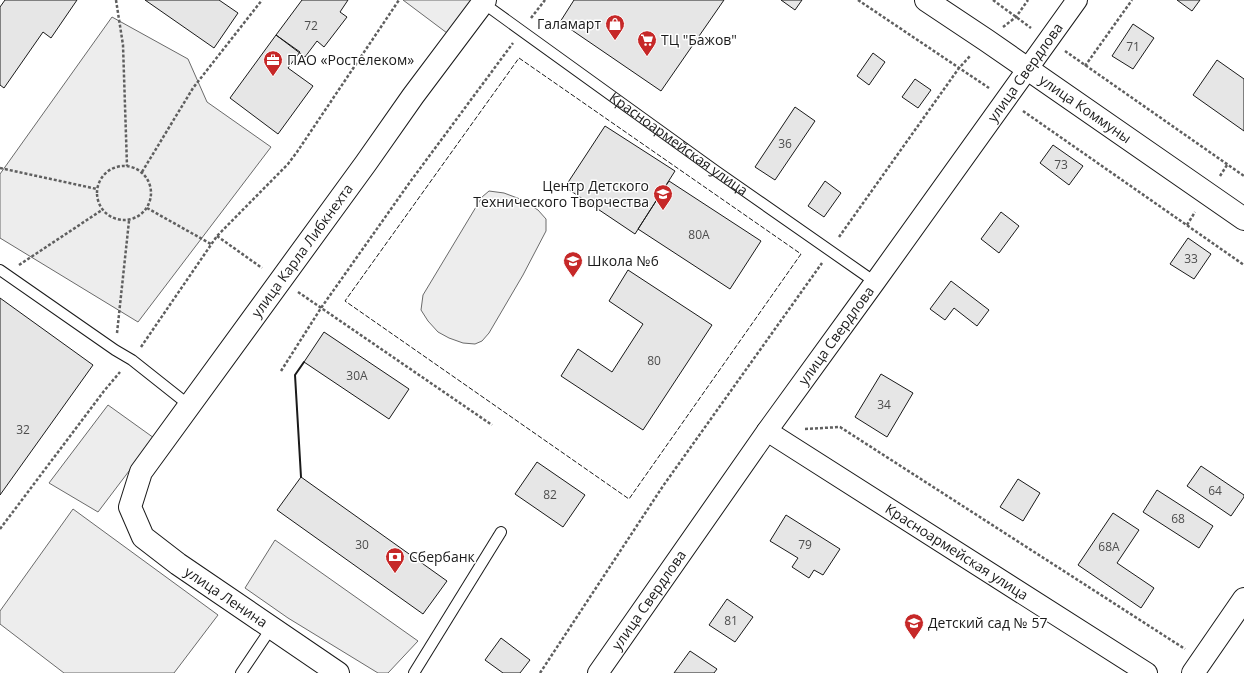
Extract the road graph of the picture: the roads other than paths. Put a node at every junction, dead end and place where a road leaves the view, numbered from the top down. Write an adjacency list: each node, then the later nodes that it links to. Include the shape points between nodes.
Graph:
1 (926, 0): 4 (street, улица Коммуны)
2 (1076, 0): 4 (street, улица Свердлова)
3 (484, 2): 7 (lane, Красноармейская улица, via 716,171); 8 (street, улица Карла Либкнехта, via 413,96)
4 (1027, 68): 5 (street, улица Коммуны); 7 (street, улица Свердлова)
5 (1244, 219)
6 (3, 272): 8 (lane, via 132,360)
7 (875, 282): 9 (street, улица Свердлова)
8 (190, 406): 10 (street, улица Карла Либкнехта, via 141,472)
9 (767, 431): 18 (street, улица Свердлова); 19 (street, Красноармейская улица)
10 (130, 507): 13 (street, улица Ленина, via 143,538)
11 (501, 532): 17 (lane)
12 (1244, 599): 14 (street)
13 (272, 627): 15 (lane); 16 (street, улица Ленина)
14 (1197, 666)
15 (241, 673)
16 (338, 673)
17 (414, 673)
18 (598, 673)
19 (1148, 673)

